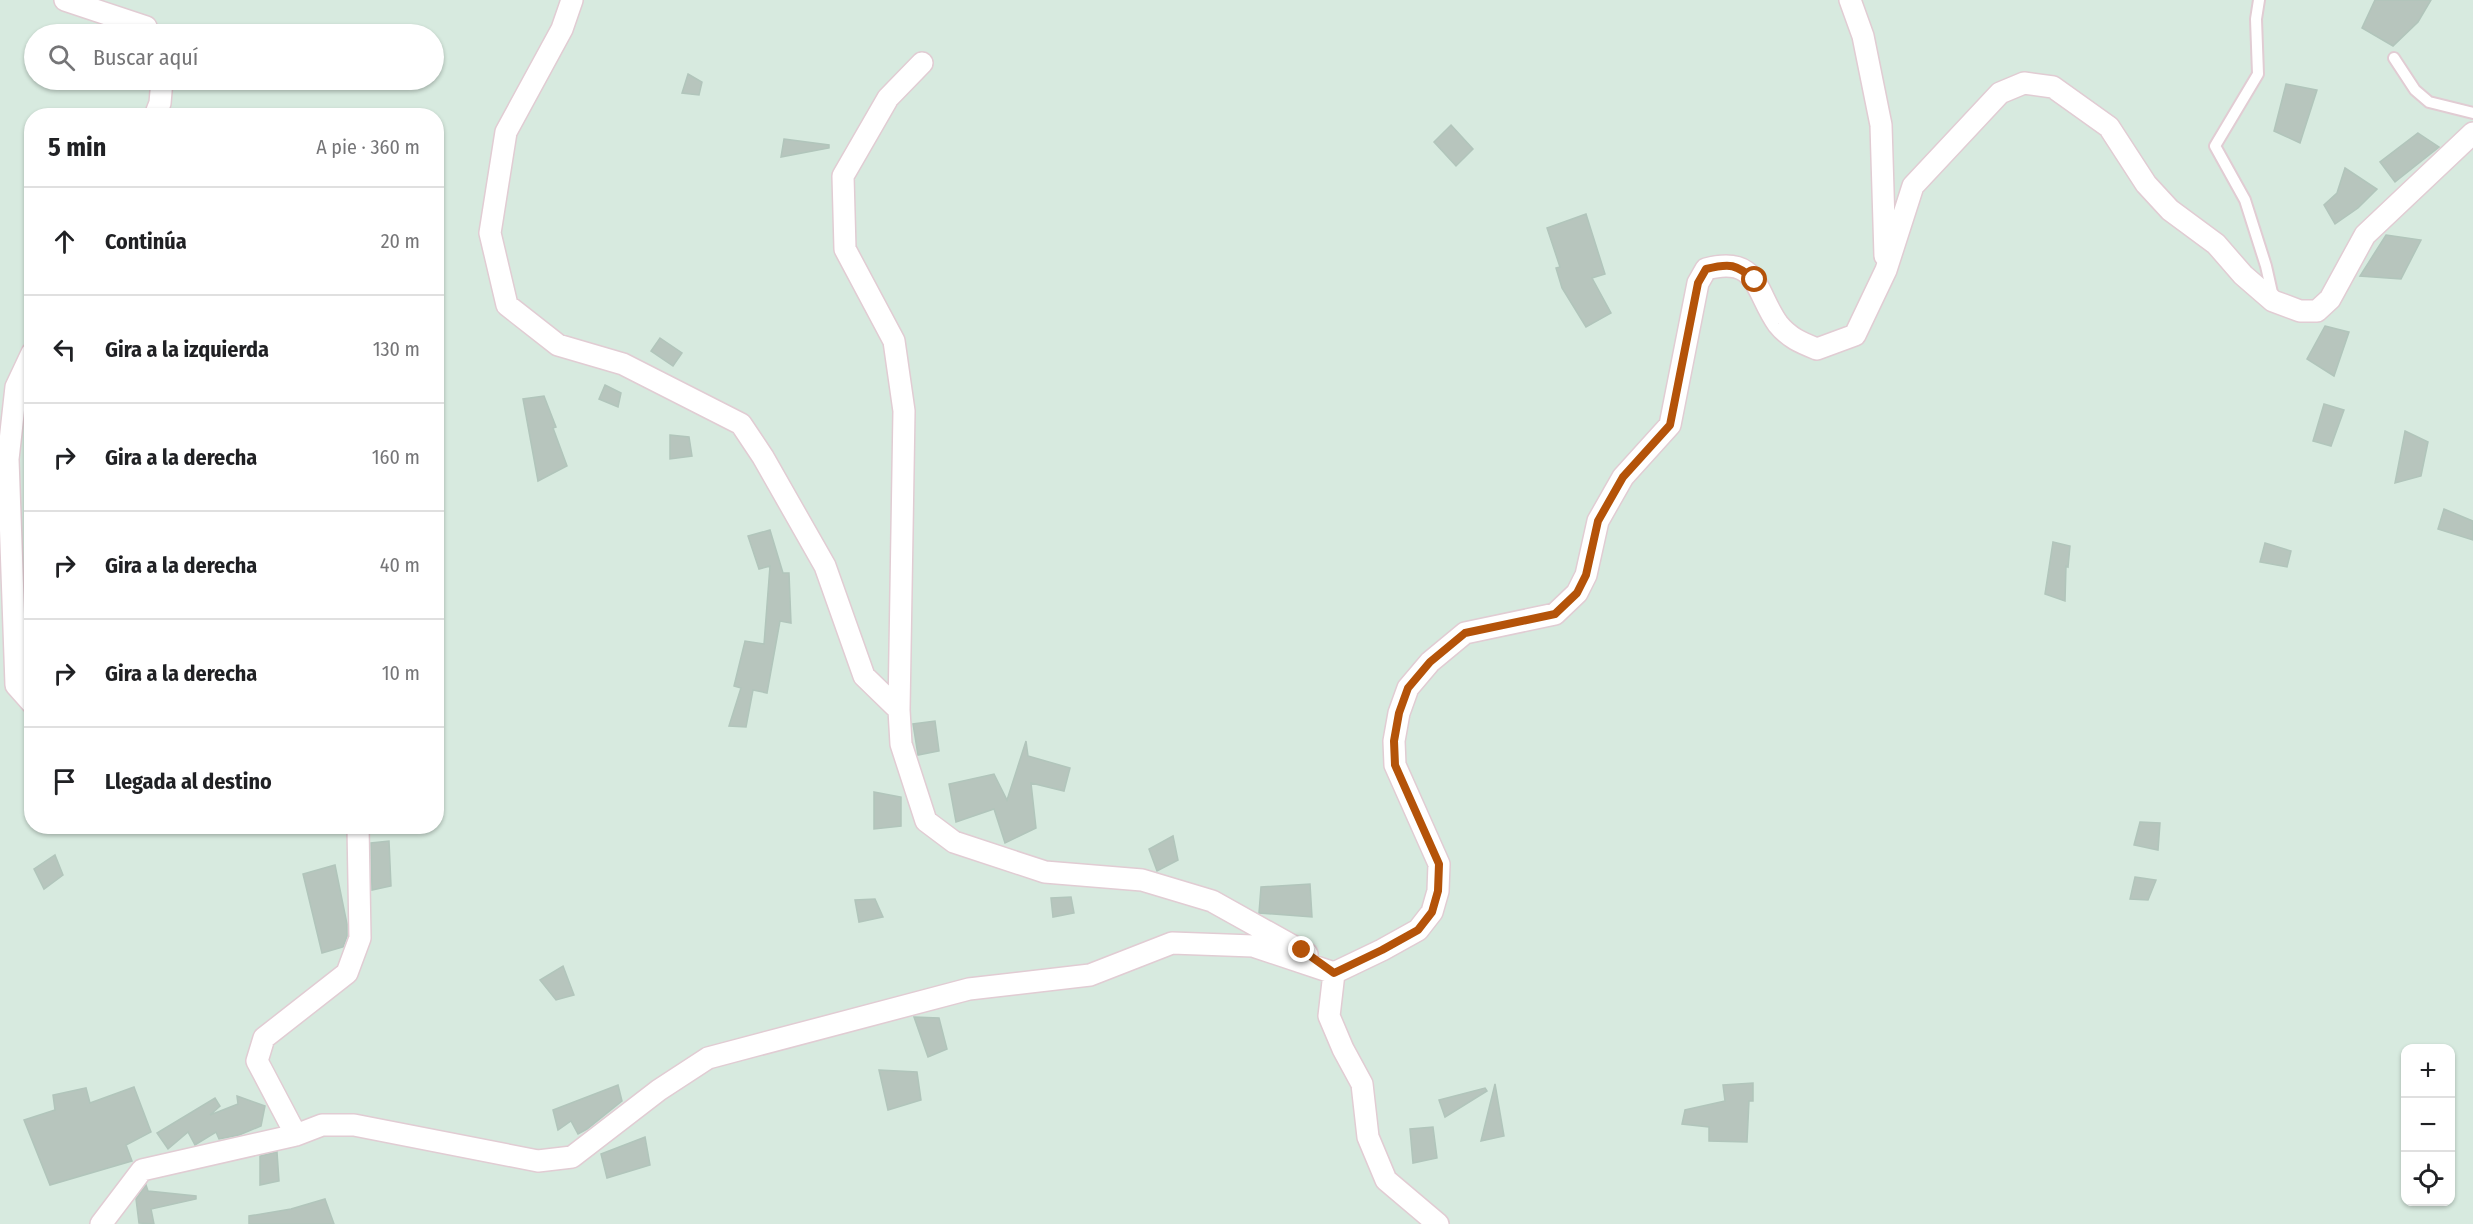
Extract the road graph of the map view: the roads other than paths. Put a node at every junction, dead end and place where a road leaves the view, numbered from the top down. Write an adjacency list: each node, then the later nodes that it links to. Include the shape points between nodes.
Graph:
1 (65, 0): 5 (street)
2 (572, 0): 16 (street, via 562,29 506,132 490,233 507,304 558,345 623,364 741,424 825,566 864,676)
3 (1850, 0): 12 (street, via 1863,36 1881,125)
4 (2259, 0): 13 (lane, via 2258,74 2215,146 2245,200)
5 (137, 24)
6 (2394, 58): 10 (lane, via 2415,90 2429,102)
7 (922, 63): 16 (street, via 888,98 843,176 845,249 894,341 904,411)
8 (161, 90): 9 (street)
9 (158, 108)
10 (2473, 113)
11 (2473, 133): 13 (street, via 2365,235 2330,299 2317,311 2300,311)
12 (1886, 270): 13 (street, via 1913,186 2000,93 2024,83 2053,87 2109,127 2146,184 2170,210 2216,244); 18 (street, via 1855,335 1817,350 1792,339 1778,323 1755,280 1740,267 1721,265 1706,269 1698,283 1670,425 1623,477 1598,521 1586,575 1577,593 1555,614 1465,633 1430,662 1408,688 1394,741 1395,765 1439,864 1438,891 1432,912 1418,930)
13 (2273, 301)
14 (24, 370): 15 (street, via 16,387 8,459 16,685)
15 (24, 694)
16 (899, 710): 18 (street, via 901,744 927,821 954,842 1045,872 1142,880 1212,901 1302,950)
17 (358, 834): 19 (street, via 360,938 347,973 264,1038 257,1061)
18 (1334, 973): 19 (street, via 1253,946 1172,943 1090,975 969,989 708,1058 572,1157 538,1161 354,1125 322,1125); 21 (street, via 1329,1016 1362,1084 1368,1137 1386,1180)
19 (296, 1135): 20 (street, via 142,1170)
20 (101, 1224)
21 (1438, 1224)

